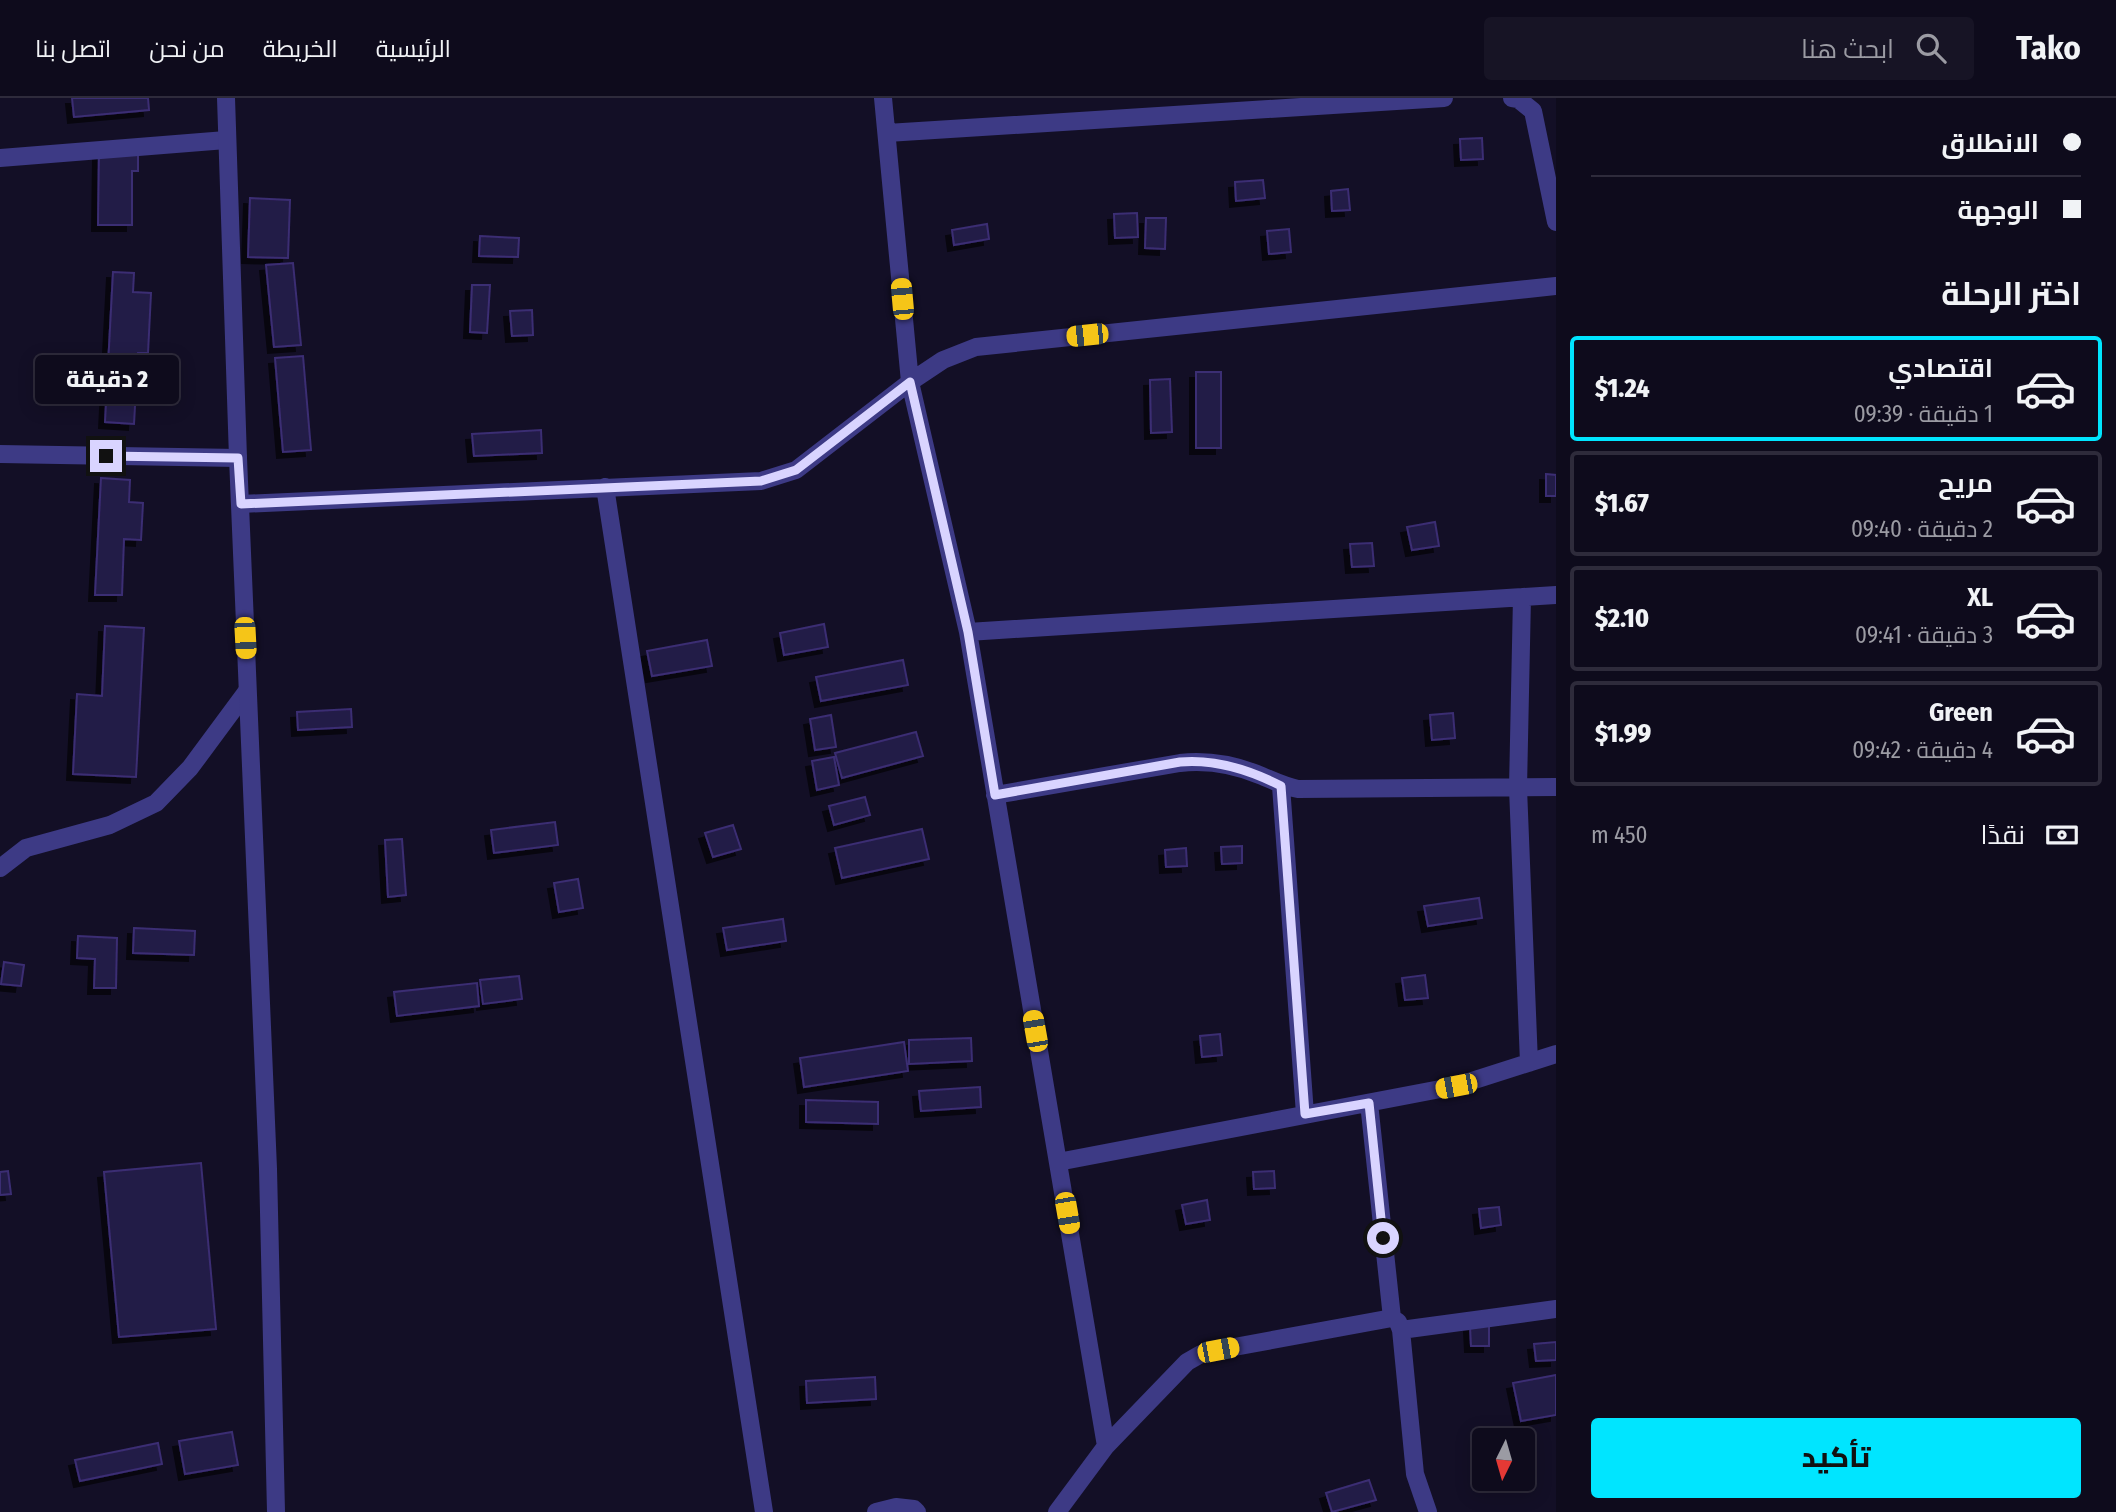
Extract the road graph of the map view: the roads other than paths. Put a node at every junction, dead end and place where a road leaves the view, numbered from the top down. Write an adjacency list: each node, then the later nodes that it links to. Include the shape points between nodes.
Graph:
1 (226, 98): 7 (street)
2 (883, 98): 6 (street)
3 (1444, 98): 5 (street)
4 (1512, 98): 9 (street, via 1534,111)
5 (1312, 102): 6 (street)
6 (887, 133): 11 (street)
7 (226, 140): 8 (street); 13 (street)
8 (0, 158)
9 (1556, 222)
10 (1556, 286): 11 (street, via 976,346 943,360)
11 (910, 382): 14 (street, via 796,470 761,481); 18 (street)
12 (0, 454): 13 (street)
13 (238, 458): 15 (street)
14 (605, 487): 15 (street); 34 (street)
15 (241, 504): 19 (street)
16 (1556, 595): 17 (street)
17 (1522, 597): 18 (street); 21 (street)
18 (968, 632): 23 (street)
19 (247, 691): 24 (street, via 190,768 156,803 110,825 26,848); 33 (street, via 268,1169)
20 (1281, 786): 21 (street); 23 (street, via 1260,775 1204,760); 28 (street)
21 (1518, 788): 22 (street); 26 (street)
22 (1556, 788)
23 (995, 795): 29 (street)
24 (0, 868)
25 (1556, 1054): 26 (street)
26 (1529, 1063): 27 (street, via 1456,1086)
27 (1369, 1103): 28 (street); 31 (street)
28 (1305, 1114): 29 (street)
29 (1058, 1162): 32 (street)
30 (1556, 1309): 31 (street)
31 (1396, 1324): 32 (street, via 1201,1354 1187,1362); 38 (street, via 1415,1474)
32 (1106, 1446): 37 (street)
33 (276, 1512)
34 (764, 1512)
35 (876, 1512): 36 (street, via 896,1507)
36 (917, 1512)
37 (1057, 1512)
38 (1427, 1512)

